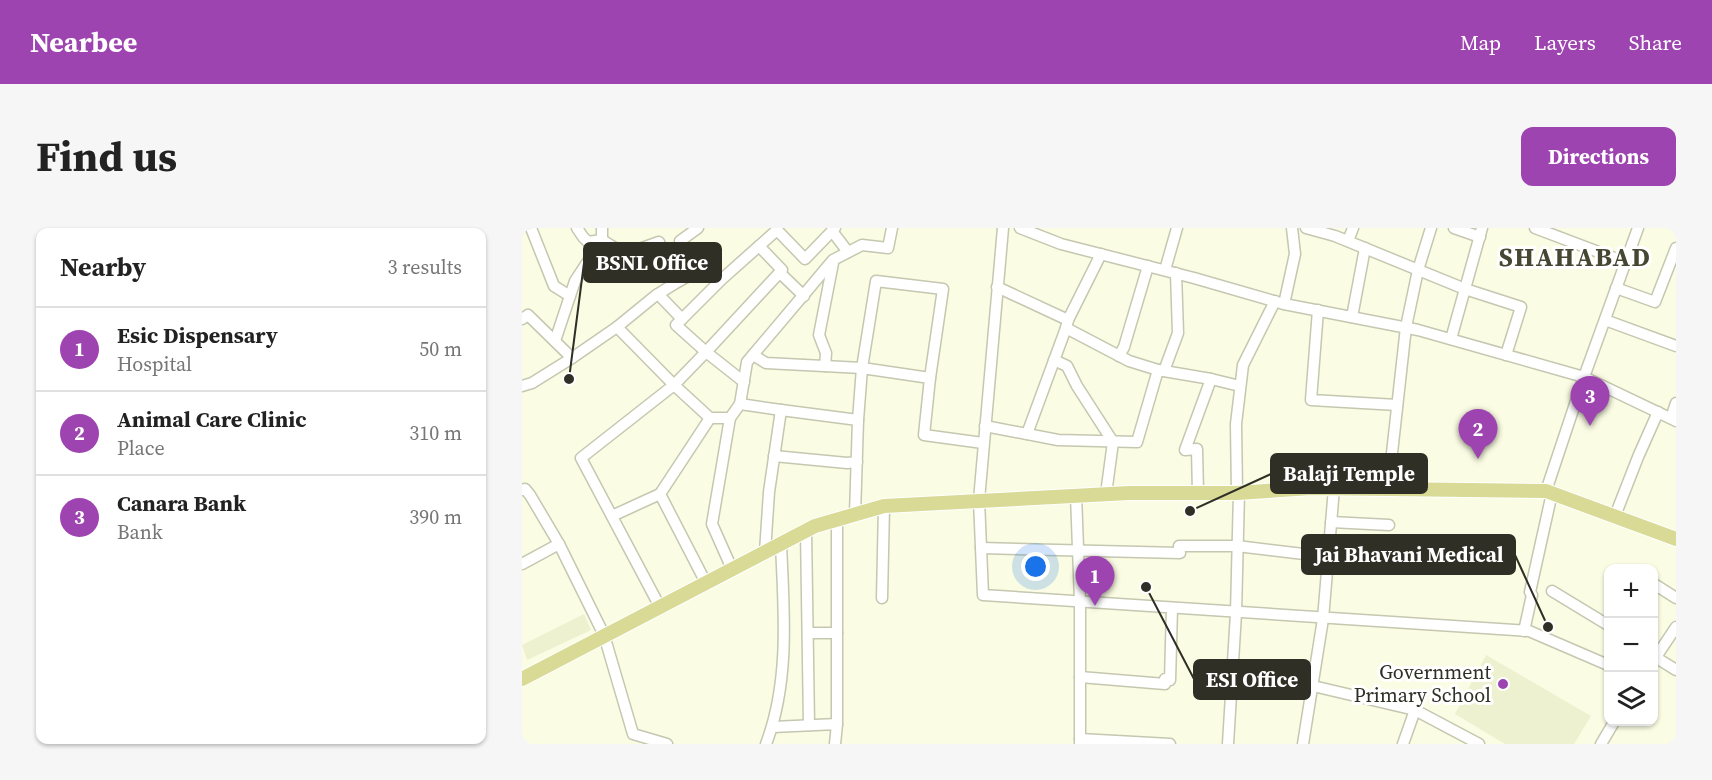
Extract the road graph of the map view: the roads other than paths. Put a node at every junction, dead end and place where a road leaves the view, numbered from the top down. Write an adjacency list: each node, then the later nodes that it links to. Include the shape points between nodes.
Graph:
1 (531, 228): 36 (street, via 554,286)
2 (577, 228): 18 (street, via 588,242)
3 (602, 228): 18 (street)
4 (698, 228): 31 (street, via 680,241 690,275)
5 (892, 228): 23 (street, via 888,248 862,245)
6 (1003, 228): 32 (street)
7 (1020, 228): 24 (street)
8 (1177, 228): 29 (street)
9 (1292, 228): 38 (street, via 1295,254)
10 (1306, 228): 19 (street)
11 (1353, 228): 19 (street)
12 (1431, 228): 28 (street)
13 (1454, 228): 17 (street)
14 (1535, 228): 26 (street)
15 (1638, 228): 26 (street)
16 (834, 229): 20 (street, via 805,258 777,230); 23 (street)
17 (1481, 232): 34 (street)
18 (602, 240): 31 (street, via 625,254 659,242); 36 (street, via 575,281)
19 (1348, 242): 22 (street)
20 (759, 246): 30 (street, via 782,270); 42 (street)
21 (1676, 248): 33 (street, via 1655,302)
22 (1365, 249): 28 (street); 40 (street)
23 (848, 252): 25 (street)
24 (1101, 254): 27 (street); 44 (street)
25 (833, 260): 37 (street); 56 (street, via 819,335 826,353)
26 (1625, 262): 33 (street)
27 (1148, 266): 29 (street); 53 (street)
28 (1418, 270): 34 (street); 46 (street)
29 (1171, 272): 38 (street); 58 (street, via 1178,333)
30 (780, 273): 37 (street); 50 (street)
31 (674, 284): 35 (street)
32 (997, 287): 44 (street); 75 (street)
33 (1616, 288): 43 (street)
34 (1465, 289): 47 (street); 52 (street, via 1521,307)
35 (658, 294): 42 (street); 45 (street)
36 (570, 296): 48 (street)
37 (804, 296): 51 (street)
38 (1280, 302): 39 (street); 65 (street, via 1243,365)
39 (1318, 310): 40 (street); 68 (street, via 1311,400)
40 (1352, 317): 46 (street)
41 (522, 319): 48 (street, via 528,315)
42 (682, 319): 50 (street, via 676,325)
43 (1605, 320): 49 (street); 59 (street)
44 (1067, 324): 53 (street); 55 (street)
45 (617, 327): 54 (street); 63 (street)
46 (1406, 327): 47 (street); 68 (street)
47 (1451, 339): 52 (street)
48 (555, 341): 54 (street)
49 (1676, 346)
50 (706, 352): 62 (street); 63 (street)
51 (753, 355): 56 (street, via 766,363); 62 (street, via 747,362)
52 (1506, 355): 59 (street)
53 (1119, 356): 58 (street)
54 (572, 358): 64 (street)
55 (1054, 360): 76 (street); 77 (street, via 1067,366)
56 (825, 366): 57 (street)
57 (861, 368): 60 (street); 60 (street, via 876,281 943,289); 74 (street)
58 (1161, 370): 61 (street); 77 (street, via 1137,442)
59 (1584, 377): 70 (street); 84 (street)
60 (930, 378): 78 (street, via 924,435)
61 (1211, 379): 65 (street); 85 (street, via 1185,450 1197,449)
62 (744, 382): 67 (street)
63 (674, 385): 71 (street); 93 (street, via 581,458)
64 (522, 386)
65 (1240, 386): 86 (street, via 1236,424)
66 (1676, 403): 73 (street)
67 (740, 404): 69 (street); 72 (street)
68 (1396, 405): 83 (street)
69 (780, 410): 74 (street); 79 (street)
70 (1658, 412): 73 (street); 94 (street)
71 (710, 418): 72 (street); 87 (street)
72 (730, 418): 108 (street, via 712,524)
73 (1674, 419)
74 (858, 420): 80 (street)
75 (985, 426): 76 (street); 78 (street)
76 (1027, 434): 77 (street, via 1058,440)
77 (1113, 442): 88 (street)
78 (983, 443): 90 (street)
79 (774, 456): 80 (street); 105 (street)
80 (857, 462): 92 (street)
81 (523, 488): 100 (street)
82 (1334, 488): 83 (main road); 86 (main road); 96 (street)
83 (1388, 489): 84 (main road)
84 (1550, 492): 94 (main road); 121 (street)
85 (1198, 493): 86 (main road); 88 (main road)
86 (1238, 493): 102 (street)
87 (660, 494): 93 (street); 109 (street)
88 (1106, 494): 89 (main road)
89 (1076, 495): 90 (main road); 104 (street)
90 (979, 500): 91 (main road); 103 (street)
91 (884, 506): 92 (main road); 112 (street)
92 (855, 515): 95 (main road)
93 (612, 516): 115 (street)
94 (1615, 516): 99 (main road)
95 (837, 520): 98 (main road); 123 (street)
96 (1331, 522): 97 (street); 106 (street)
97 (1389, 525)
98 (806, 530): 101 (main road); 122 (street)
99 (1676, 539)
100 (559, 544): 107 (street); 124 (street)
101 (781, 545): 105 (main road); 136 (street, via 781,689)
102 (1237, 546): 104 (street, via 1179,546 1180,553); 106 (street); 117 (street)
103 (981, 549): 104 (street); 114 (street, via 983,595)
104 (1078, 551): 114 (street)
105 (765, 552): 108 (main road)
106 (1329, 557): 118 (street)
107 (522, 564)
108 (732, 569): 109 (main road)
109 (706, 583): 115 (main road)
110 (1658, 587): 113 (street)
111 (1552, 591): 119 (street)
112 (882, 598)
113 (1676, 598)
114 (1080, 601): 116 (street); 129 (street)
115 (660, 607): 124 (main road)
116 (1172, 608): 117 (street); 129 (street, via 1170,680 1165,679 1165,684)
117 (1236, 613): 118 (street); 142 (street)
118 (1323, 619): 121 (street); 131 (street)
119 (1604, 623)
120 (1676, 627): 125 (street)
121 (1524, 631): 127 (street)
122 (808, 633): 123 (street); 134 (street)
123 (837, 633): 133 (street)
124 (604, 635): 130 (main road); 138 (street, via 633,734)
125 (1658, 652)
126 (1658, 660): 128 (street)
127 (1604, 661)
128 (1676, 670)
129 (1080, 677): 137 (street)
130 (522, 679)
131 (1312, 686): 132 (street); 143 (street)
132 (1415, 710): 144 (street); 145 (street)
133 (837, 724): 134 (street); 140 (street)
134 (809, 725): 136 (street)
135 (1611, 726): 146 (street)
136 (773, 727): 139 (street)
137 (1080, 741): 141 (street)
138 (667, 744)
139 (766, 744)
140 (835, 744)
141 (1170, 744)
142 (1228, 744)
143 (1303, 744)
144 (1403, 744)
145 (1479, 744)
146 (1600, 744)

